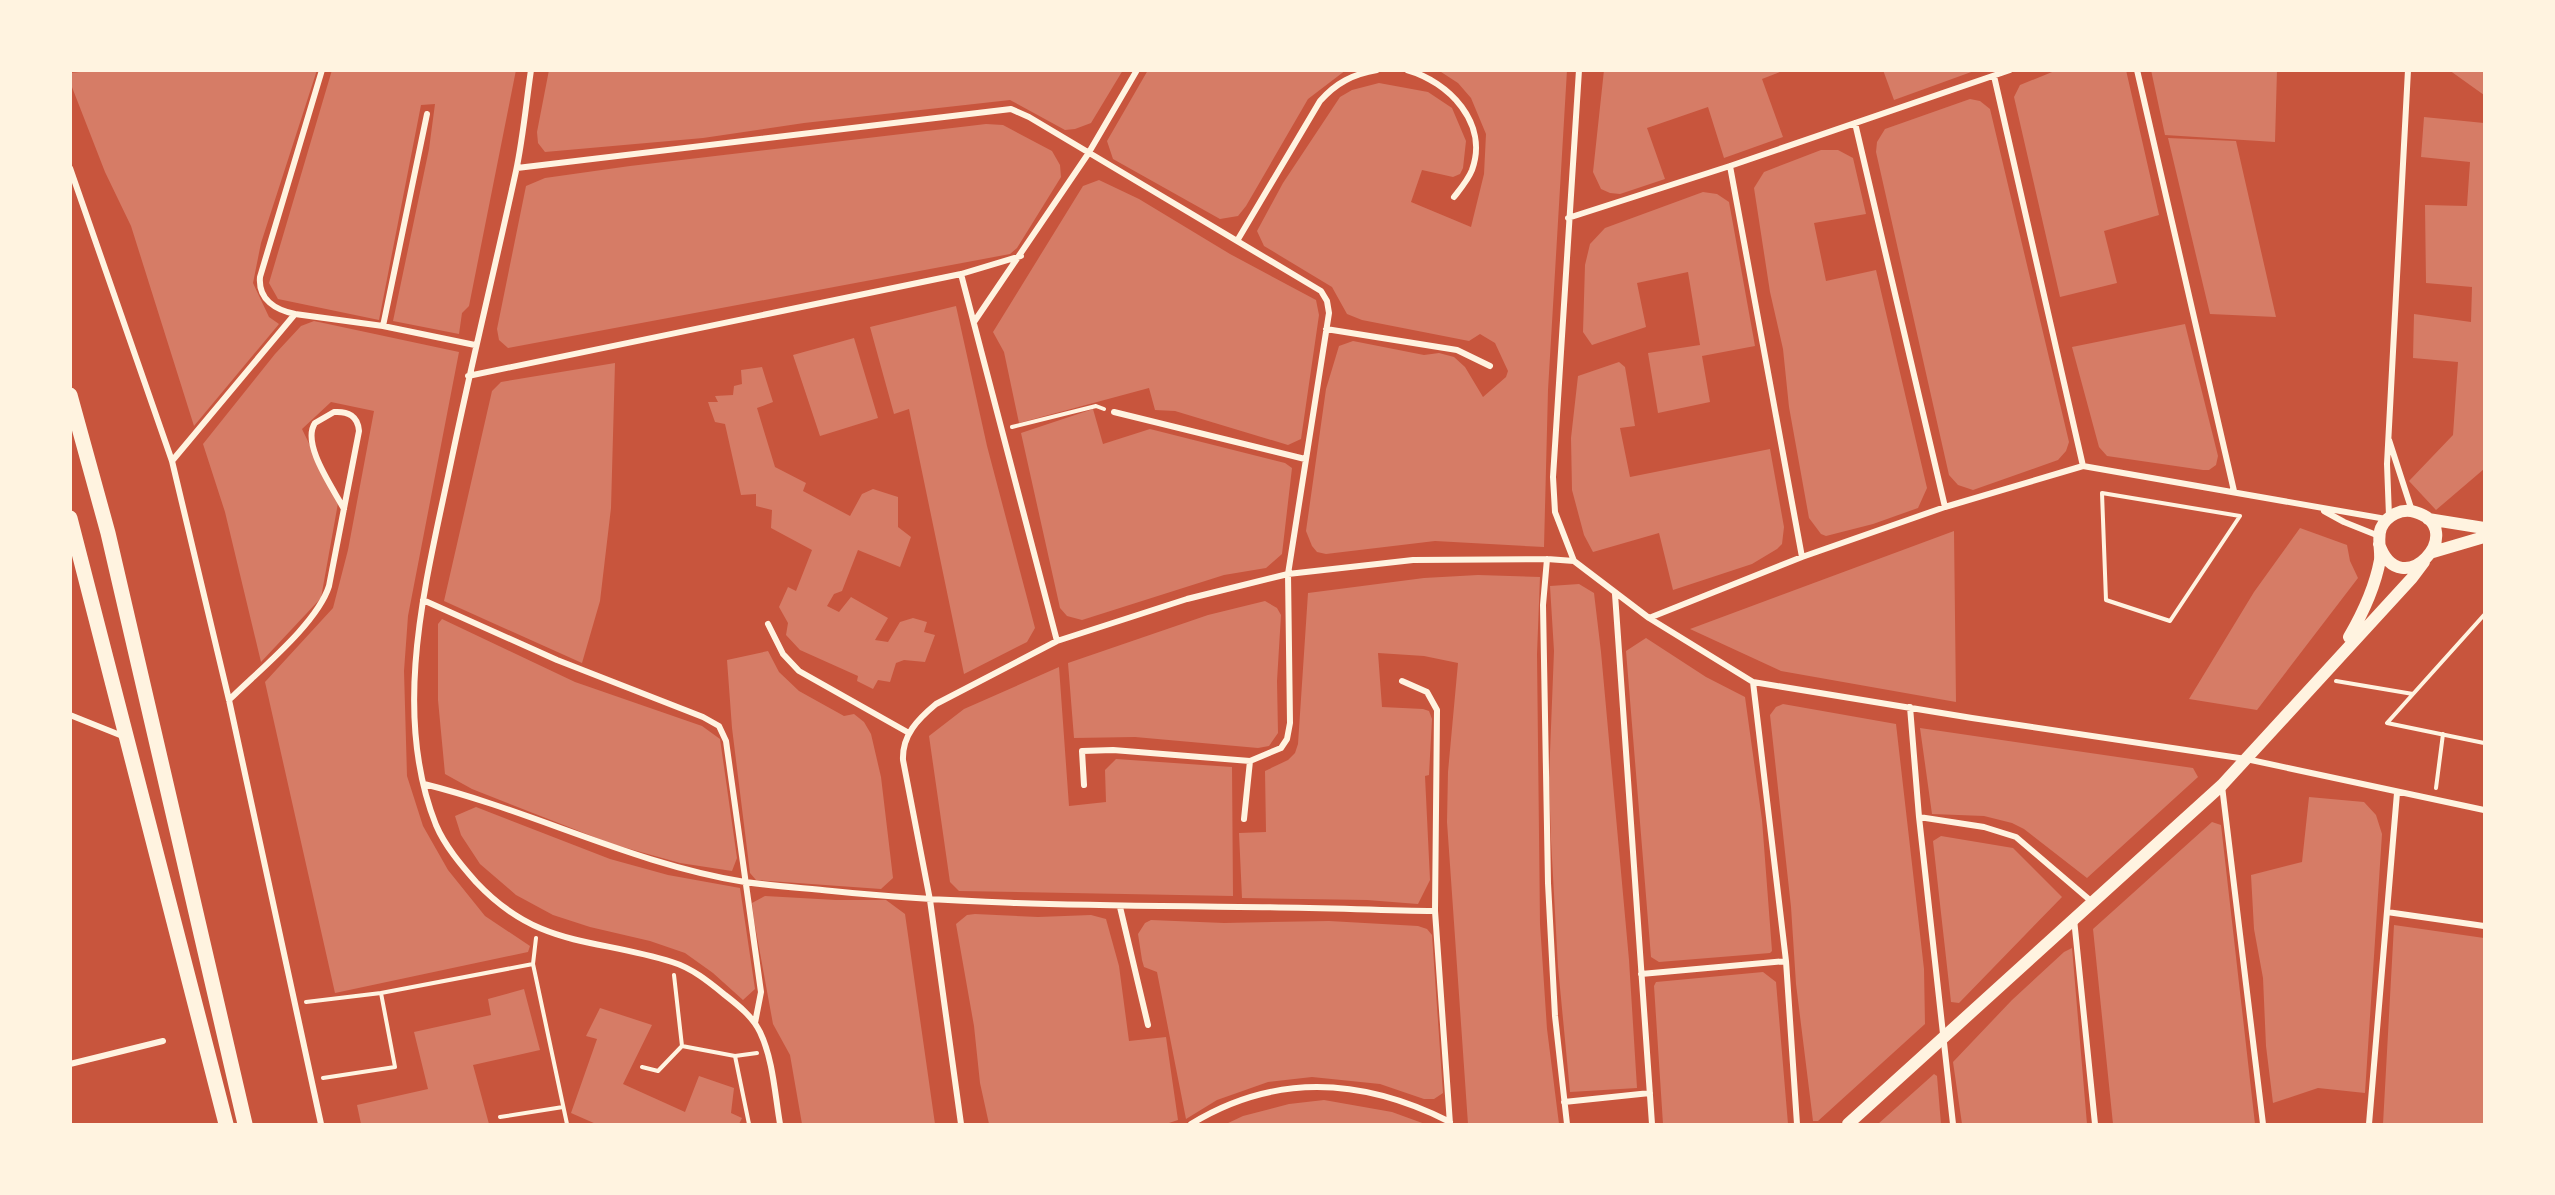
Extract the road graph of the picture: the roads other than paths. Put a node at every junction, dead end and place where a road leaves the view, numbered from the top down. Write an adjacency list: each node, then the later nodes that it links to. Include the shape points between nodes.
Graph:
1 (322, 70): 22 (street, via 260,277 261,289 271,306)
2 (531, 70): 16 (street)
3 (1137, 70): 13 (street)
4 (1377, 70): 19 (street, via 1352,76 1320,101)
5 (1407, 70): 17 (street, via 1444,86 1460,105 1474,134 1472,169)
6 (1579, 70): 18 (street)
7 (2010, 70): 10 (street)
8 (2137, 70): 35 (street)
9 (2408, 70): 31 (street)
10 (1994, 76): 12 (street); 34 (street)
11 (427, 114): 24 (street)
12 (1855, 123): 14 (street); 36 (street)
13 (1088, 154): 16 (street, via 1029,117 1002,109); 19 (street); 20 (street)
14 (1730, 166): 18 (street); 47 (street)
15 (70, 168): 33 (street)
16 (517, 168): 26 (street)
17 (1454, 196)
18 (1568, 218): 49 (street, via 1553,477 1555,512)
19 (1237, 241): 25 (street, via 1321,291 1329,305)
20 (1021, 256): 21 (street); 23 (street)
21 (961, 274): 23 (street); 28 (street)
22 (295, 314): 24 (street); 33 (street)
23 (974, 322): 56 (street)
24 (383, 326): 26 (street)
25 (1326, 329): 27 (street, via 1457,350); 32 (street)
26 (475, 345): 28 (street)
27 (1490, 366)
28 (468, 376): 53 (street)
29 (70, 395): 93 (main road, via 108,533)
30 (1114, 412): 32 (street)
31 (2388, 437): 39 (street); 41 (street)
32 (1305, 459): 51 (street)
33 (172, 461): 60 (street)
34 (2083, 466): 35 (street); 36 (street)
35 (2234, 491): 38 (street)
36 (1945, 507): 47 (street)
37 (344, 509): 37 (street, via 359,424 348,414 334,412 315,423 310,437); 60 (street, via 329,586 321,605)
38 (2321, 509): 41 (street); 45 (street)
39 (2412, 511): 41 (main road, via 2397,512); 42 (main road)
40 (70, 518): 64 (main road)
41 (2388, 518): 45 (main road)
42 (2428, 519): 43 (main road); 46 (main road, via 2435,533)
43 (2484, 528)
44 (2484, 537): 46 (main road)
45 (2379, 540): 50 (main road, via 2386,558 2399,566); 57 (main road, via 2380,557 2372,588)
46 (2433, 552): 50 (main road)
47 (1802, 557): 54 (street)
48 (1547, 559): 49 (street); 51 (street, via 1413,560); 90 (street, via 1543,605 1548,884)
49 (1574, 561): 52 (street)
50 (2424, 562): 57 (main road)
51 (1288, 574): 56 (street, via 1187,599); 66 (street, via 1289,734 1276,751)
52 (1615, 594): 54 (street); 83 (street)
53 (423, 600): 67 (street, via 416,703); 74 (street, via 537,652 719,726 726,741)
54 (1648, 618): 59 (street)
55 (768, 624): 63 (street, via 783,654 799,671)
56 (1057, 641): 63 (street, via 936,704)
57 (2340, 654): 65 (main road)
58 (1402, 681): 78 (street, via 1427,692 1437,710)
59 (1753, 682): 61 (street); 82 (street)
60 (230, 700): 94 (street)
61 (1910, 707): 65 (street); 72 (street)
62 (70, 715): 64 (street)
63 (909, 733): 75 (street, via 902,746 904,773)
64 (126, 737): 92 (main road)
65 (2246, 759): 69 (main road); 70 (street)
66 (1250, 761): 68 (street, via 1082,751); 73 (street)
67 (424, 784): 74 (street, via 477,798 654,862); 84 (street, via 437,827 466,871 515,916 537,928 588,944 673,962 715,986)
68 (1084, 785)
69 (2222, 785): 76 (main road); 104 (street)
70 (2397, 793): 71 (street); 79 (street)
71 (2484, 810)
72 (1919, 817): 76 (street, via 1984,826 2016,837); 86 (street)
73 (1244, 819)
74 (746, 882): 75 (street); 84 (street, via 761,992)
75 (930, 900): 77 (street); 96 (street)
76 (2091, 901): 80 (main road)
77 (1120, 907): 78 (street); 85 (street)
78 (1435, 911): 91 (street)
79 (2387, 912): 81 (street); 105 (street)
80 (2074, 919): 86 (main road); 103 (street)
81 (2484, 926)
82 (1786, 961): 83 (street); 100 (street)
83 (1641, 974): 89 (street)
84 (755, 1023): 95 (street, via 767,1052)
85 (1148, 1025)
86 (1944, 1036): 101 (main road); 102 (street)
87 (163, 1041): 88 (street)
88 (70, 1064)
89 (1650, 1093): 90 (street); 99 (street)
90 (1564, 1102): 98 (street)
91 (1450, 1123): 97 (street, via 1388,1097 1325,1085 1252,1095)
92 (226, 1125)
93 (245, 1125)
94 (321, 1125)
95 (780, 1125)
96 (961, 1125)
97 (1191, 1125)
98 (1567, 1125)
99 (1652, 1125)
100 (1797, 1125)
101 (1848, 1125)
102 (1953, 1125)
103 (2095, 1125)
104 (2263, 1125)
105 (2369, 1125)

